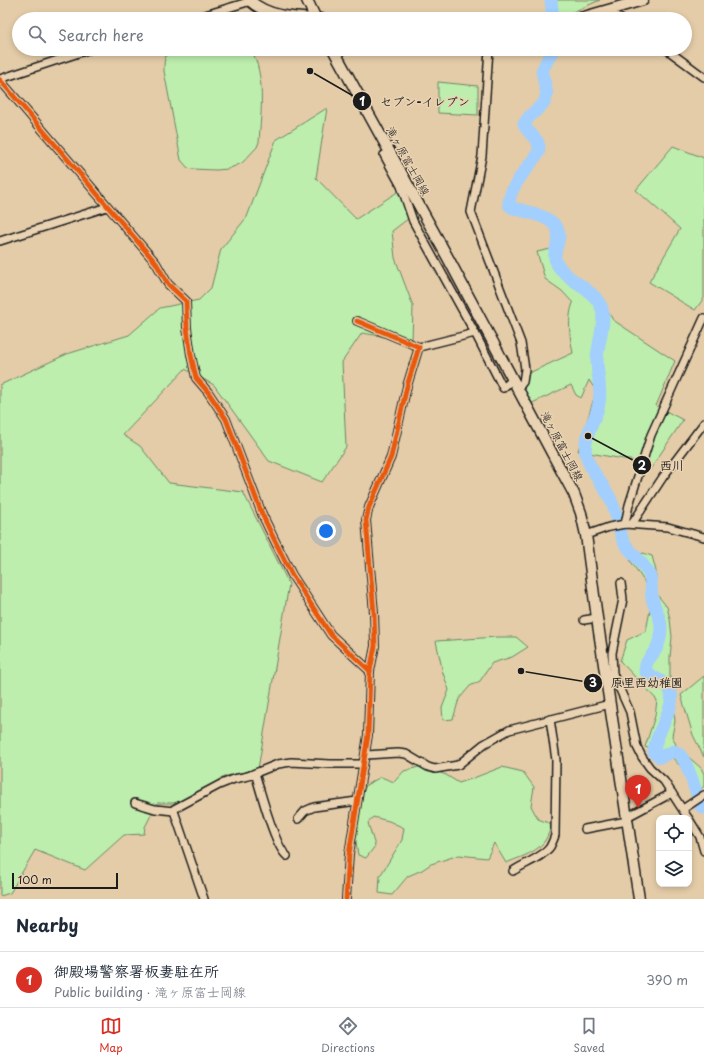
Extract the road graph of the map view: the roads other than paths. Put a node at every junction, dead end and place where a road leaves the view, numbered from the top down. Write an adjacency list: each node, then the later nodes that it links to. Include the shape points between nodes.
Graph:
1 (307, 0): 7 (main road)
2 (643, 0): 4 (main road)
3 (250, 1): 5 (street); 6 (main road)
4 (607, 10): 8 (main road); 9 (street)
5 (215, 12)
6 (268, 12)
7 (313, 12)
8 (600, 12)
9 (610, 12)
10 (70, 56): 15 (street)
11 (337, 56): 23 (main road, 滝ヶ原富士岡線)
12 (489, 56): 23 (street, via 482,156 471,212 521,343 525,369 523,382)
13 (676, 56): 14 (street)
14 (704, 77)
15 (0, 79): 17 (street)
16 (384, 155): 21 (street, via 414,221)
17 (107, 207): 18 (street); 31 (street, via 156,263 168,284 186,302 187,328 196,378 226,420 274,539 292,575 331,635)
18 (0, 241)
19 (704, 318): 25 (street, via 651,435 638,474)
20 (357, 321): 22 (street)
21 (475, 333): 22 (street); 23 (street, via 503,388)
22 (419, 347): 31 (street, via 407,386 391,457 369,507 366,520 375,646)
23 (515, 384): 26 (main road, 滝ヶ原富士岡線, via 574,494)
24 (704, 423): 25 (street)
25 (628, 524): 26 (street, via 612,526); 27 (street, via 668,527)
26 (586, 535): 29 (main road, 滝ヶ原富士岡線)
27 (704, 537)
28 (621, 583): 32 (street, via 623,599)
29 (597, 618): 30 (street); 32 (main road, 滝ヶ原富士岡線)
30 (584, 620)
31 (370, 671): 35 (street)
32 (609, 674): 33 (main road, 滝ヶ原富士岡線); 38 (street, via 630,712 640,752)
33 (610, 704): 34 (street); 46 (main road, 滝ヶ原富士岡線)
34 (550, 720): 35 (street, via 509,730 453,766 435,769 406,754 398,753); 51 (street, via 556,760 555,835 544,853)
35 (366, 756): 36 (street)
36 (364, 764): 37 (street, via 291,762); 40 (street)
37 (254, 773): 43 (street, via 219,785); 50 (street, via 277,842)
38 (672, 793): 42 (street); 46 (street)
39 (704, 795): 42 (street)
40 (357, 801): 45 (street, via 314,807 305,811); 53 (street, via 349,854)
41 (135, 803): 43 (street)
42 (683, 809): 44 (street)
43 (174, 811): 52 (street)
44 (687, 815)
45 (298, 819)
46 (627, 819): 48 (street); 54 (main road, 滝ヶ原富士岡線)
47 (692, 824): 49 (street, via 700,837)
48 (586, 829)
49 (704, 851)
50 (287, 856)
51 (513, 871)
52 (204, 899)
53 (346, 899)
54 (639, 899)

